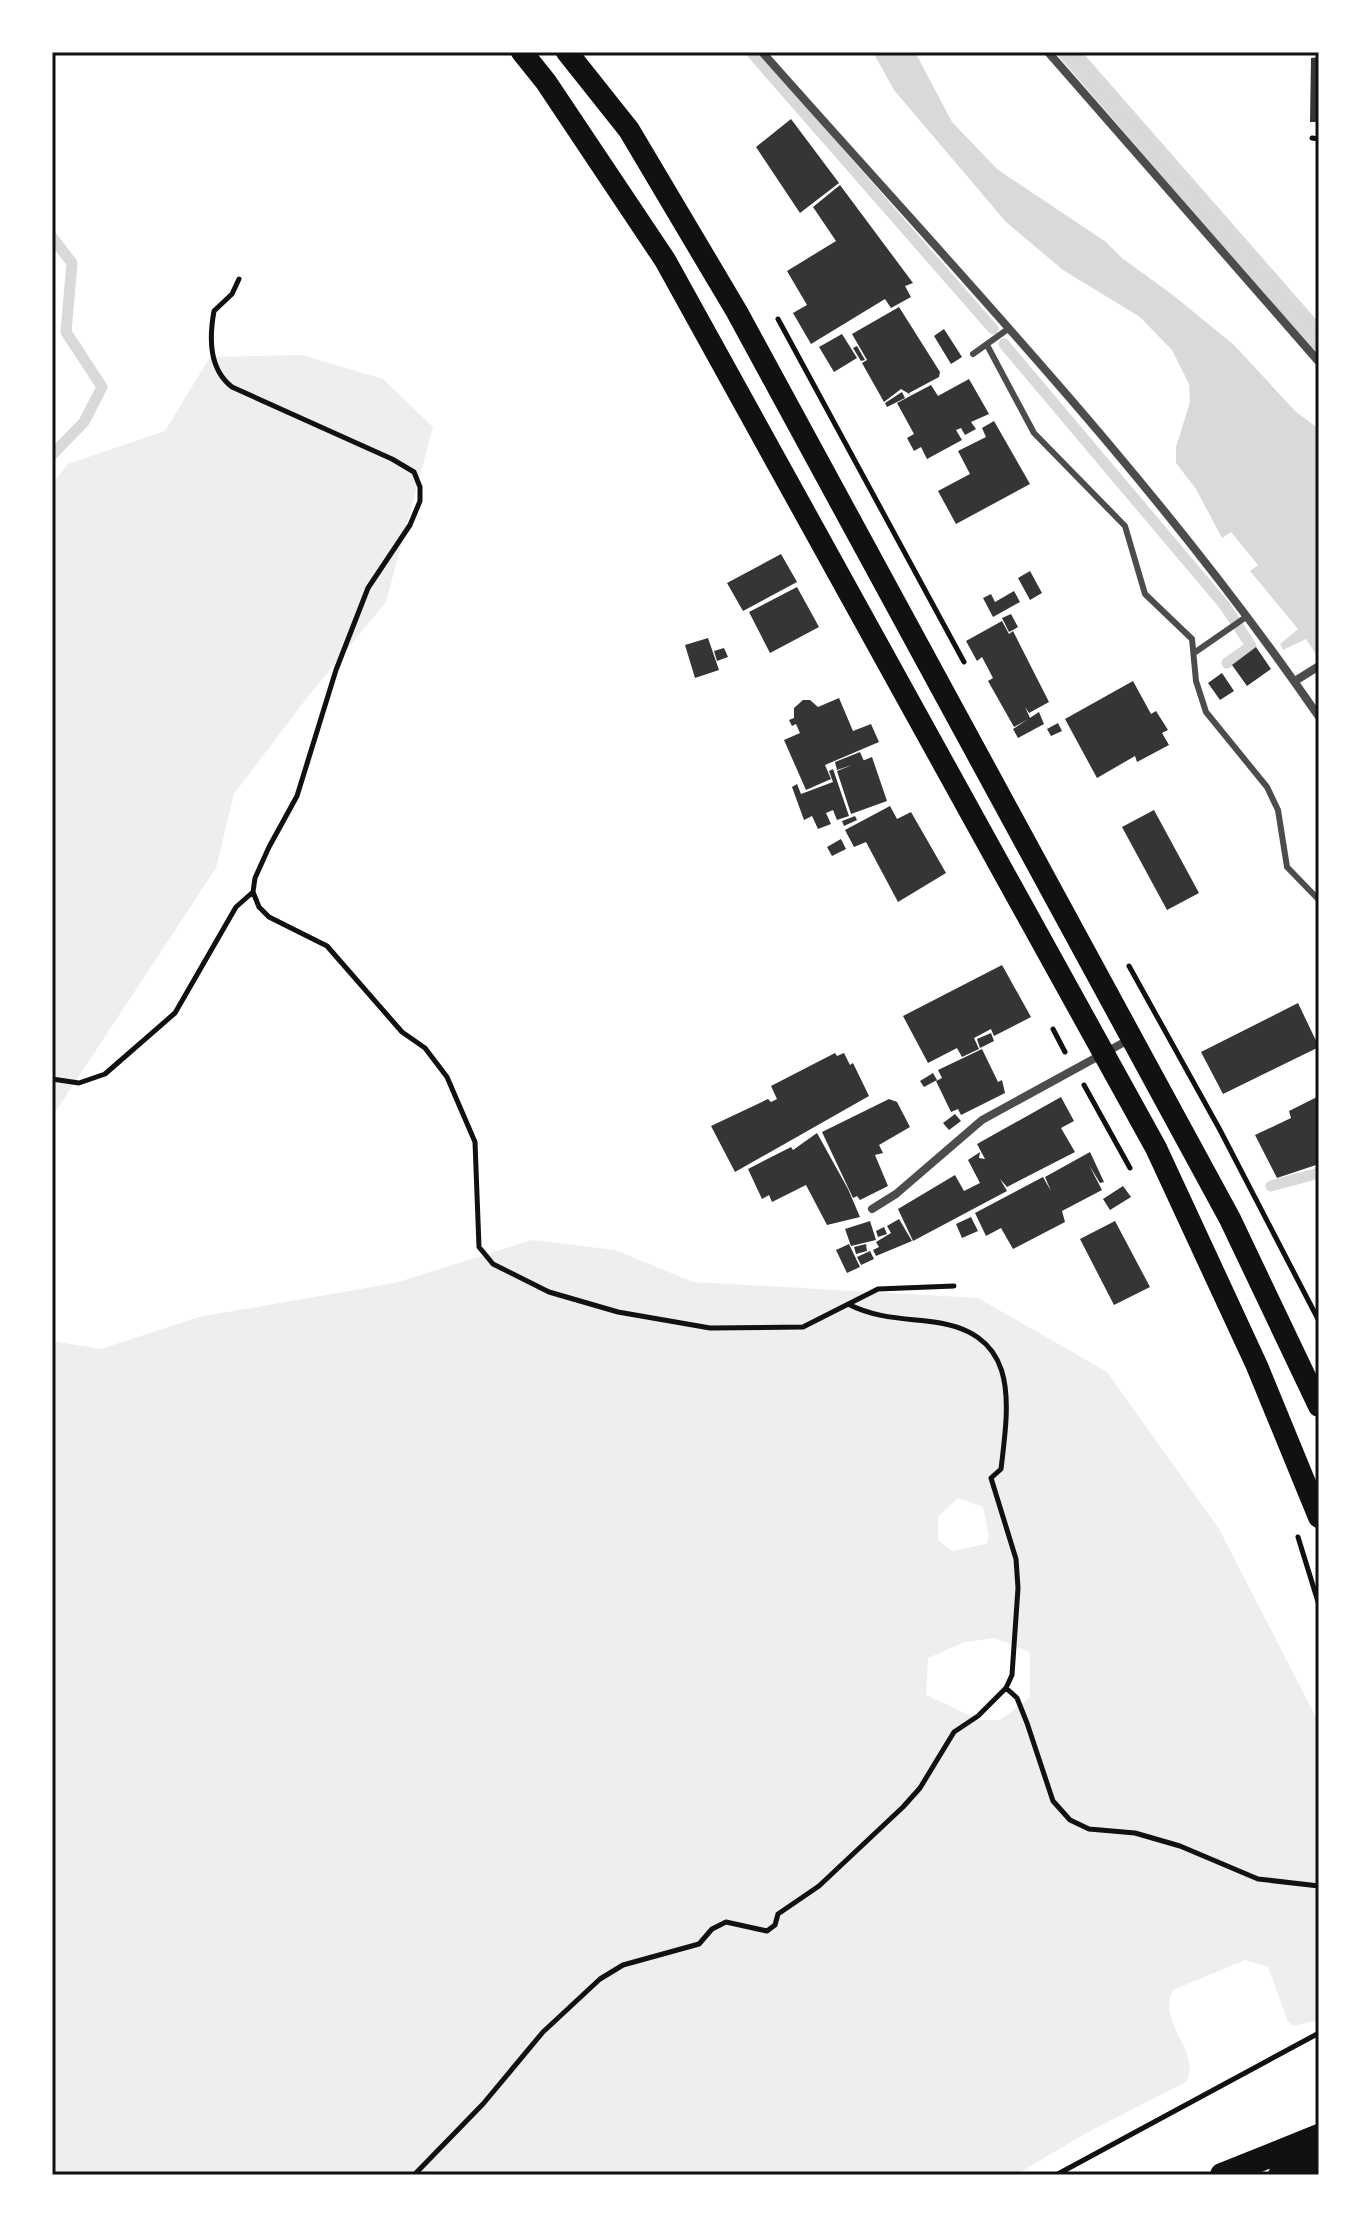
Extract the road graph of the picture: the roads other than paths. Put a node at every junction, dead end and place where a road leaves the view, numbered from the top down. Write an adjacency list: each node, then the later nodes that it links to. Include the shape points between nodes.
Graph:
1 (522, 52): 16 (highway, via 665,260)
2 (567, 52): 15 (highway, via 629,130 737,312)
3 (762, 52): 5 (street)
4 (1048, 52): 8 (street)
5 (1008, 329): 6 (lane); 9 (street)
6 (987, 345): 7 (lane); 10 (lane, via 1034,433 1120,517 1145,594 1187,630)
7 (973, 354)
8 (1319, 362)
9 (1246, 617): 10 (lane); 12 (street)
10 (1194, 653): 14 (lane, via 1206,712 1267,787 1278,810 1287,867)
11 (1319, 666): 12 (street)
12 (1295, 681): 13 (street)
13 (1319, 717)
14 (1319, 900)
15 (1132, 1038): 16 (street); 18 (highway, via 1230,1219)
16 (1104, 1054): 17 (street, via 982,1120); 19 (highway, via 1188,1216)
17 (872, 1209)
18 (1319, 1406)
19 (1319, 1517)
20 (1319, 2136): 22 (highway)
21 (1319, 2159): 23 (highway)
22 (1222, 2175)
23 (1280, 2175)

